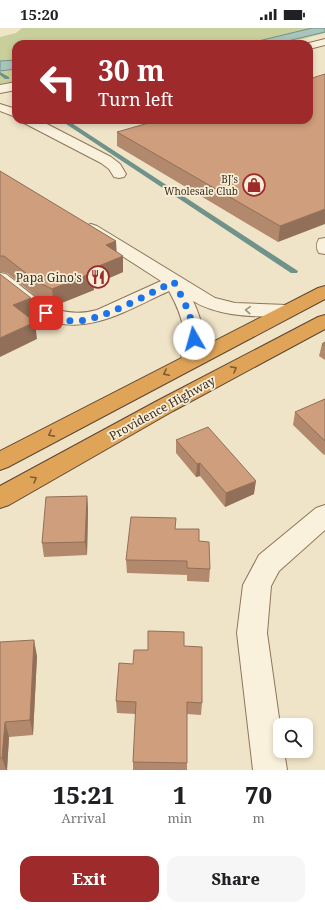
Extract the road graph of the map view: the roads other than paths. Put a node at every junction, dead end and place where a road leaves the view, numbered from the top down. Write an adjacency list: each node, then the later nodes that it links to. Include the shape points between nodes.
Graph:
1 (325, 42): 2 (street)
2 (313, 45)
3 (12, 87): 4 (street)
4 (0, 89)
5 (1, 107): 6 (street)
6 (12, 111)
7 (37, 124): 8 (street, via 106,160)
8 (119, 174)
9 (78, 221): 13 (street)
10 (325, 243): 11 (street)
11 (325, 249)
12 (0, 278): 13 (street, via 46,313 73,321 93,319)
13 (174, 282): 15 (street, one-way to 13, via 222,306 197,296); 17 (street, via 193,326)
14 (325, 292): 15 (highway)
15 (287, 311): 17 (highway)
16 (325, 321): 19 (highway, Providence Highway, one-way to 16)
17 (191, 360): 18 (highway, one-way to 18)
18 (0, 461)
19 (0, 498)
20 (325, 515): 21 (street, via 269,563 257,585 252,633)
21 (270, 770)

